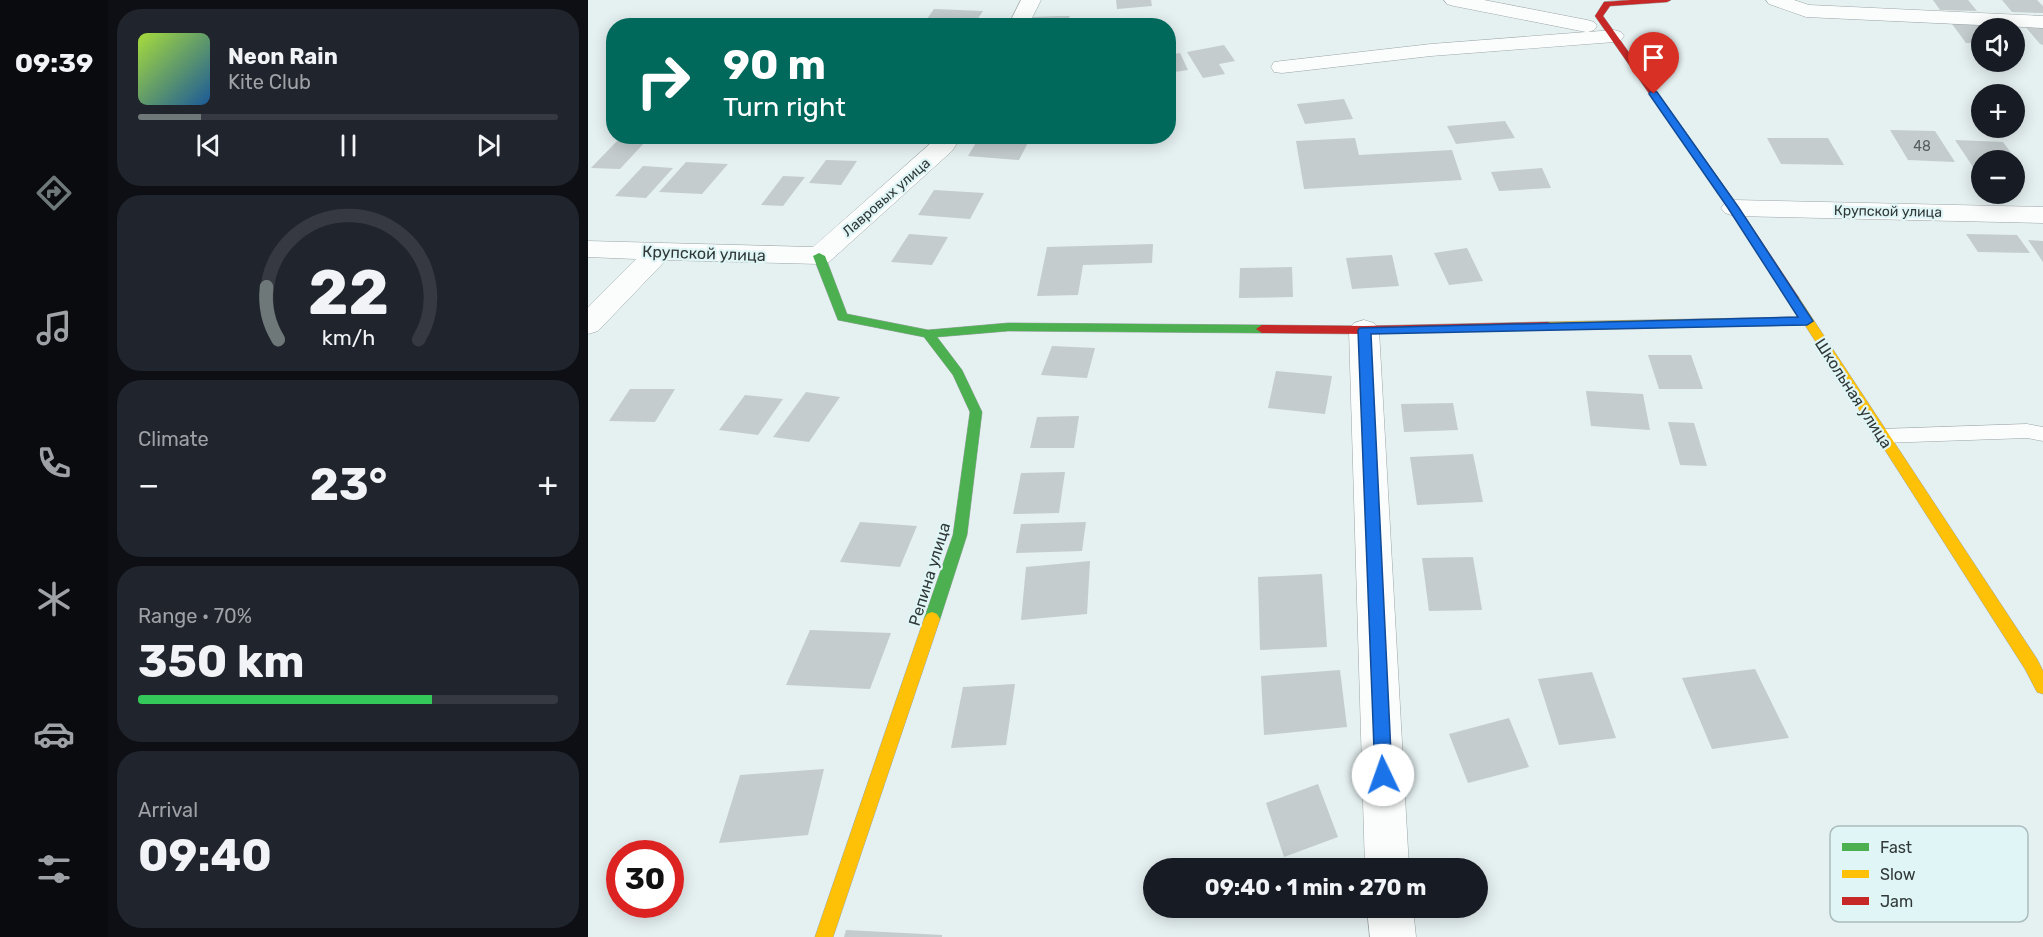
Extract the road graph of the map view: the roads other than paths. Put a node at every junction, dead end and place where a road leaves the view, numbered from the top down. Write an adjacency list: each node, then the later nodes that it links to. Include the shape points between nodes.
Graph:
1 (1031, 0): 5 (street)
2 (1454, 0): 7 (street)
3 (1667, 0): 7 (street, Школьная улица, via 1607,4 1599,16)
4 (1776, 0): 6 (street, via 1806,11)
5 (1022, 18)
6 (2043, 22)
7 (1612, 34): 8 (street); 10 (street, Школьная улица)
8 (1282, 67)
9 (945, 144): 14 (street, Лавровых улица)
10 (1734, 208): 11 (street, Крупской улица); 15 (street, Школьная улица)
11 (2043, 215)
12 (588, 249): 13 (street, Крупской улица)
13 (658, 252): 14 (street, Крупской улица); 16 (street)
14 (819, 256): 18 (street, via 842,317)
15 (1807, 321): 17 (street); 20 (street, Школьная улица)
16 (588, 324)
17 (1364, 330): 18 (street, via 1008,327); 22 (street)
18 (928, 334): 24 (street, Репина улица, via 958,373 976,412 960,535)
19 (2043, 434): 20 (lane, via 2027,431)
20 (1882, 436): 21 (street, Школьная улица)
21 (2043, 687)
22 (1387, 858)
23 (1391, 918): 25 (street)
24 (824, 937)
25 (1393, 937)

